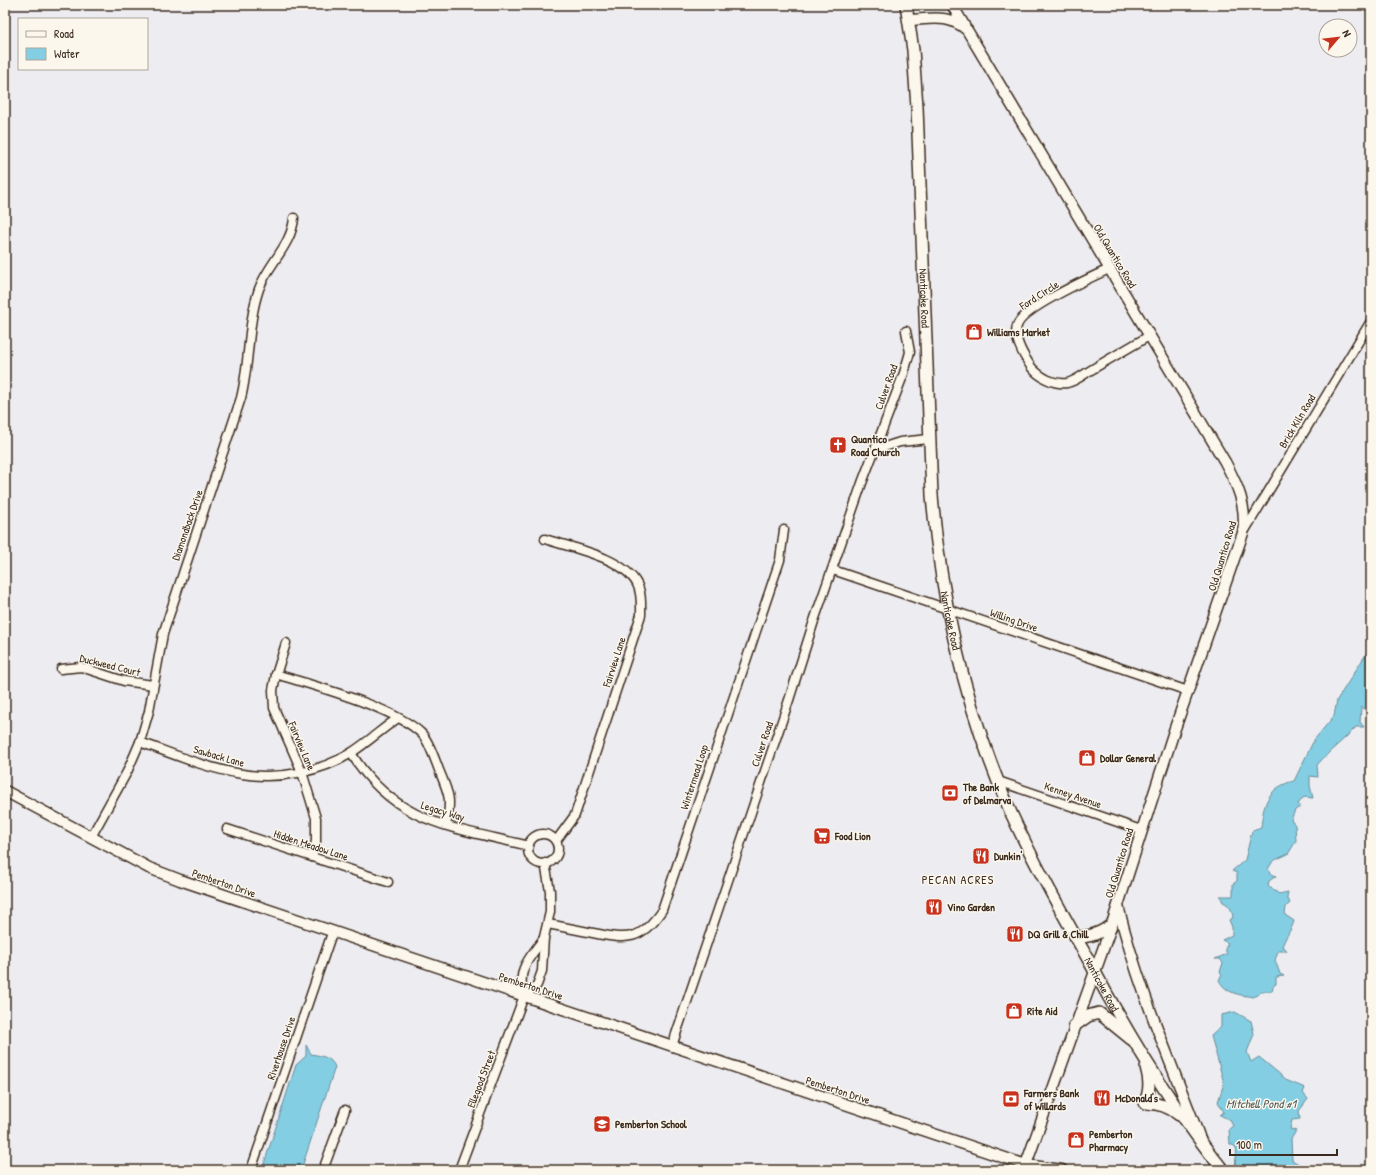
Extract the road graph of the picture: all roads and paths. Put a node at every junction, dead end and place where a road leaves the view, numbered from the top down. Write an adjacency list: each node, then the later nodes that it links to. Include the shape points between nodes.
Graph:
1 (906, 5): 3 (main road, Nanticoke Road)
2 (952, 5): 4 (street)
3 (909, 20): 4 (street, Old Quantico Road, via 946,18); 10 (main road, Nanticoke Road, via 917,107)
4 (967, 30): 6 (street, Old Quantico Road)
5 (294, 218): 20 (street, Diamondback Drive, via 290,235 259,289 252,319 242,398 163,634)
6 (1109, 269): 9 (street, Old Quantico Road); 9 (street, Ford Circle, via 1056,295 1024,316 1015,333 1031,365 1038,375 1068,383)
7 (1371, 321): 13 (street, Brick Kiln Road)
8 (906, 331): 11 (street, Culver Road, via 910,352)
9 (1149, 336): 13 (street, Old Quantico Road, via 1237,485 1244,507)
10 (929, 439): 11 (street, via 900,442); 16 (main road, Nanticoke Road, via 936,536)
11 (875, 450): 15 (street, Culver Road)
12 (784, 530): 38 (street, Wintermead Loop, via 780,560 662,910 652,924 639,934 621,938)
13 (1243, 533): 21 (street, Old Quantico Road)
14 (545, 540): 32 (street, Fairview Lane, via 598,556 623,567 638,584 642,600 642,615 578,807)
15 (833, 570): 16 (street, Willing Drive); 47 (street, Culver Road)
16 (948, 608): 21 (street, Willing Drive); 26 (main road, Nanticoke Road, via 966,689)
17 (286, 643): 19 (street, Fairview Lane)
18 (61, 669): 20 (street, Duckweed Court, via 81,667 124,681)
19 (276, 674): 22 (street, via 338,693); 25 (street, Fairview Lane, via 273,690 274,708)
20 (153, 685): 23 (street, Diamondback Drive)
21 (1188, 691): 30 (street, Old Quantico Road)
22 (398, 718): 24 (street, Sawback Lane); 28 (street, via 422,734 433,756 450,796)
23 (140, 742): 25 (street, Sawback Lane, via 239,774 270,776); 31 (street, Diamondback Drive)
24 (351, 753): 25 (street, Sawback Lane); 28 (street, Legacy Way, via 370,780 392,800 422,818)
25 (302, 772): 34 (street, Fairview Lane, via 316,818 316,841)
26 (998, 781): 30 (street, Kenney Avenue); 42 (main road, Nanticoke Road, via 1025,841)
27 (5, 791): 31 (street, Pemberton Drive)
28 (446, 825): 33 (street, Legacy Way)
29 (227, 829): 34 (street, Hidden Meadow Lane)
30 (1141, 830): 37 (street, Old Quantico Road)
31 (92, 837): 40 (street, Pemberton Drive, via 149,868 176,879)
32 (556, 841): 33 (street, via 548,835 540,834); 35 (street, via 556,856)
33 (529, 846): 35 (street, via 528,851 532,859)
34 (312, 857): 36 (street, Hidden Meadow Lane)
35 (545, 864): 38 (street, via 550,891)
36 (388, 882)
37 (1118, 905): 39 (street); 51 (street, Old Quantico Road, via 1135,965)
38 (548, 924): 41 (street)
39 (1112, 924): 42 (main road, via 1098,934); 43 (street)
40 (332, 933): 44 (street, Pemberton Drive); 53 (street, Riverhouse Drive)
41 (544, 937): 44 (street, via 537,985); 44 (street, via 522,973 520,982)
42 (1076, 938): 43 (main road, Nanticoke Road)
43 (1094, 972): 45 (street); 46 (main road, Nanticoke Road)
44 (524, 996): 47 (street, Pemberton Drive); 55 (street, Ellegood Street)
45 (1074, 1026): 46 (main road, via 1088,1016 1098,1013); 52 (street)
46 (1134, 1041): 48 (main road, Nanticoke Road)
47 (672, 1046): 52 (street, Pemberton Drive)
48 (1144, 1059): 50 (main road, Nanticoke Road); 50 (main road, via 1150,1082 1145,1103 1163,1106)
49 (345, 1110): 54 (street)
50 (1184, 1119): 51 (main road, Nanticoke Road)
51 (1203, 1145): 57 (main road, Nanticoke Road)
52 (1025, 1168): 56 (street, Pemberton Drive)
53 (251, 1170)
54 (323, 1170)
55 (459, 1170)
56 (1062, 1170)
57 (1223, 1170)

